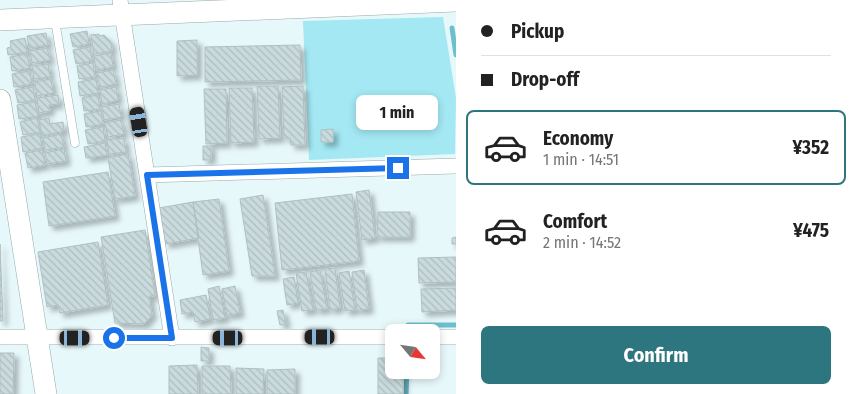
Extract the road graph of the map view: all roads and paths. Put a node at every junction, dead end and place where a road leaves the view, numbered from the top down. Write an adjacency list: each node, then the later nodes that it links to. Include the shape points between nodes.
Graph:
1 (456, 2): 2 (street)
2 (121, 8): 3 (street); 8 (street)
3 (55, 18): 4 (street); 6 (lane)
4 (0, 20)
5 (0, 100): 10 (street)
6 (75, 143)
7 (456, 166): 8 (street)
8 (147, 175): 14 (street)
9 (0, 337): 10 (street)
10 (36, 337): 14 (street); 15 (street)
11 (385, 337): 14 (street)
12 (440, 337): 13 (street)
13 (456, 337)
14 (172, 338)
15 (46, 394)

